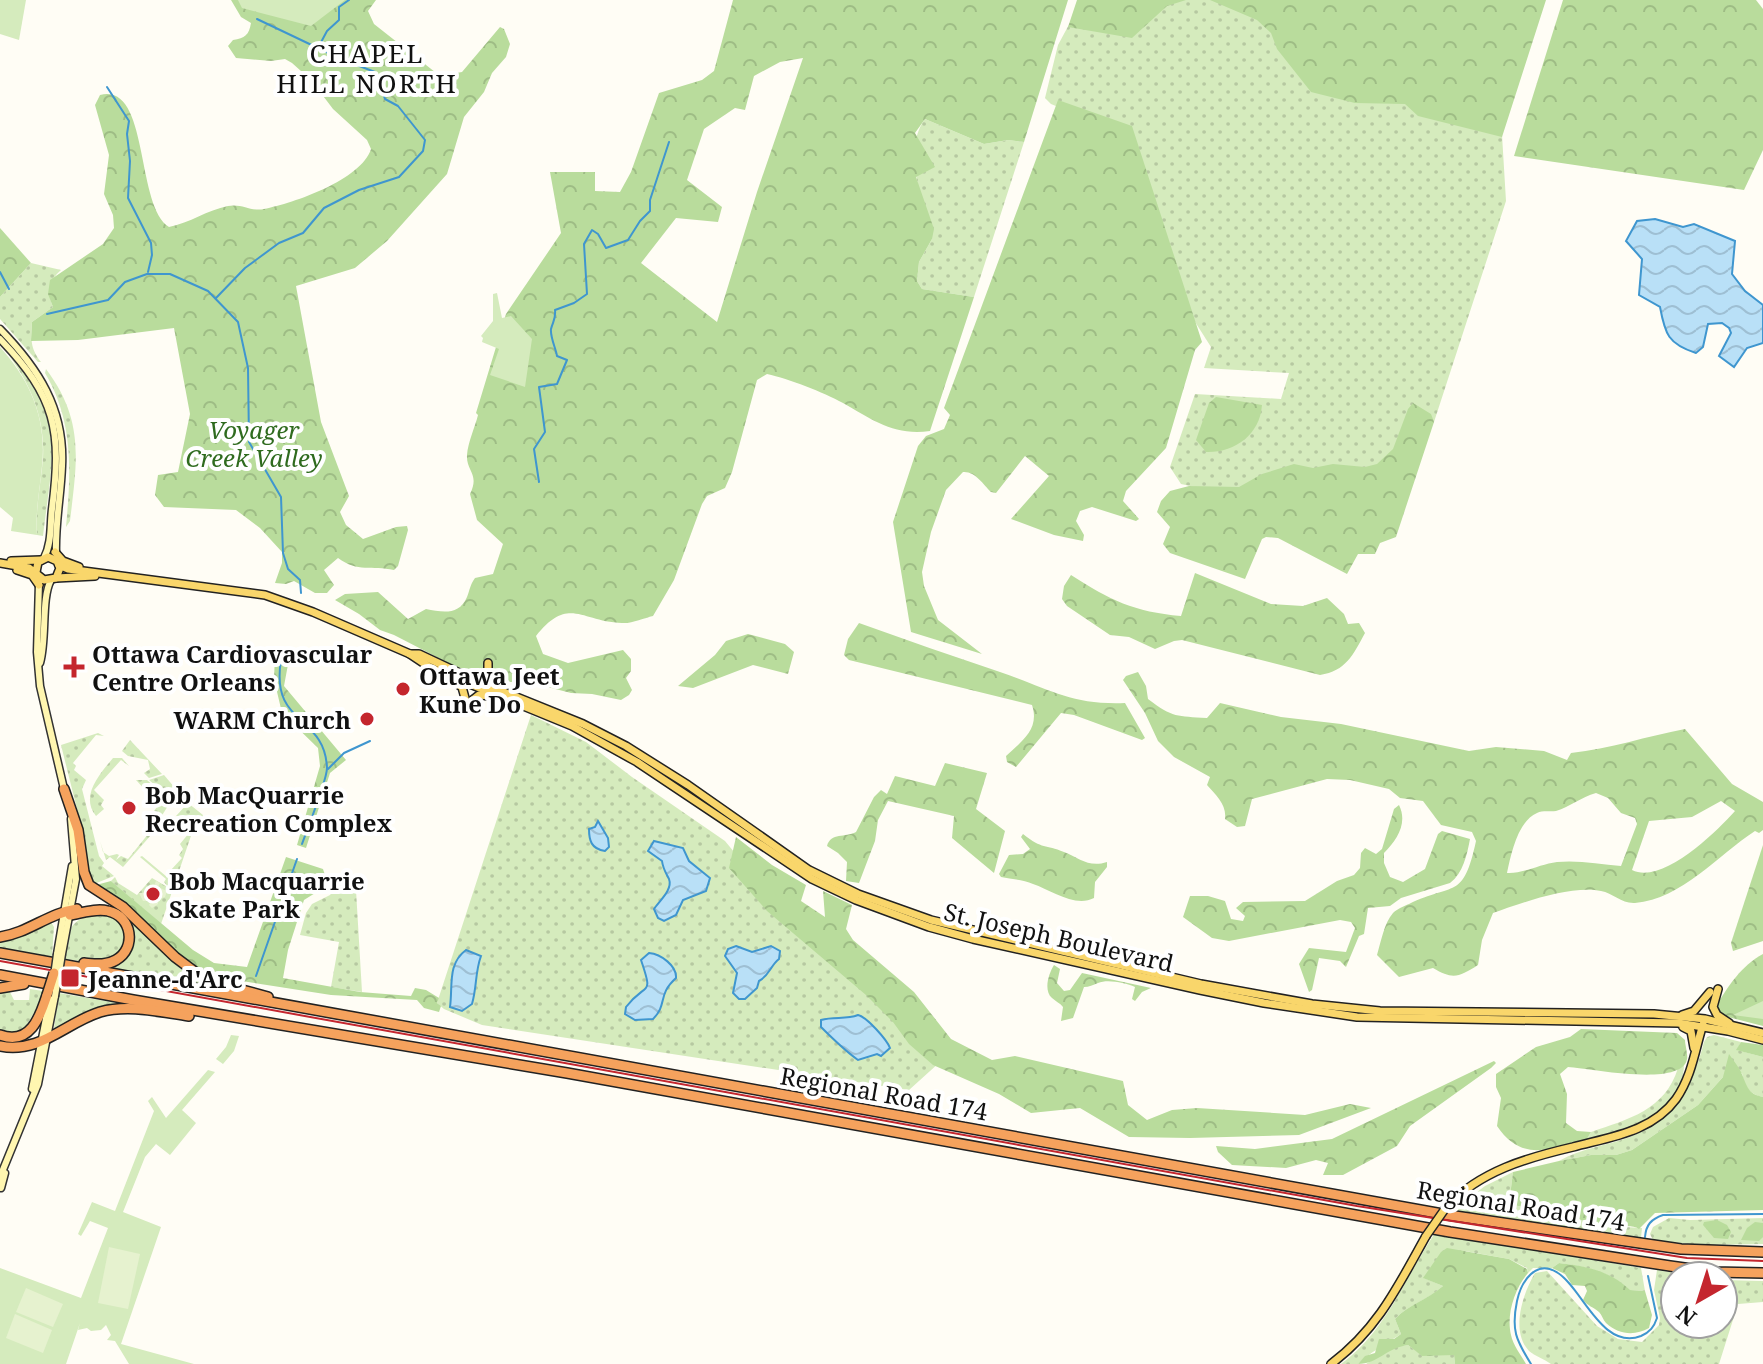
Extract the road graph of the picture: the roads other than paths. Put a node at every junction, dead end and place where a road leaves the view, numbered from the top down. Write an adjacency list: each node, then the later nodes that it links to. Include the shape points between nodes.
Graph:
1 (0, 329): 3 (main road)
2 (0, 339): 3 (main road)
3 (33, 371): 4 (main road, via 53,403 62,435); 5 (main road, via 49,407 57,445 49,545)
4 (55, 552): 7 (main road); 8 (main road, via 66,563)
5 (42, 559): 6 (main road); 7 (main road, St. Joseph Boulevard); 10 (main road)
6 (1, 563): 10 (main road); 10 (main road, via 29,568)
7 (58, 563): 8 (main road, St. Joseph Boulevard); 11 (main road)
8 (92, 571): 9 (main road, St. Joseph Boulevard)
9 (109, 575): 11 (main road, St. Joseph Boulevard); 12 (main road, St. Joseph Boulevard, via 265,595)
10 (38, 578): 11 (main road); 15 (main road)
11 (54, 579): 15 (main road, via 47,593)
12 (410, 654): 14 (main road, St. Joseph Boulevard); 17 (main road, St. Joseph Boulevard)
13 (488, 663): 17 (main road, via 493,683)
14 (431, 668): 16 (main road, St. Joseph Boulevard); 16 (main road, via 460,685 468,700)
15 (38, 669): 18 (main road)
16 (501, 697): 21 (main road, St. Joseph Boulevard, via 623,754 812,879 856,900)
17 (583, 724): 21 (main road, St. Joseph Boulevard, via 688,785 809,870)
18 (64, 789): 19 (main road, via 73,830); 20 (highway, via 86,880)
19 (69, 912): 20 (highway, via 108,906); 22 (highway); 23 (highway, via 118,915 130,933 123,954 99,964); 24 (main road, bridge)
20 (140, 923): 30 (highway, via 204,977)
21 (930, 923): 29 (main road, St. Joseph Boulevard)
22 (0, 937)
23 (0, 953): 30 (highway, Regional Road 174)
24 (56, 974): 27 (highway, bridge)
25 (0, 975): 28 (highway, Regional Road 174)
26 (0, 988): 28 (highway, via 30,984)
27 (51, 995): 36 (highway, via 29,1031 13,1038); 37 (main road)
28 (109, 996): 39 (highway, Regional Road 174)
29 (1264, 1000): 31 (main road, St. Joseph Boulevard, via 1380,1011); 32 (main road, St. Joseph Boulevard, via 1360,1017)
30 (337, 1015): 48 (highway, Regional Road 174, via 1448,1215 1641,1243)
31 (1676, 1016): 33 (main road, St. Joseph Boulevard); 34 (main road, via 1694,1011 1714,990 1714,1010)
32 (1653, 1022): 33 (main road, St. Joseph Boulevard); 41 (main road, via 1688,1028)
33 (1702, 1022): 34 (main road, St. Joseph Boulevard); 41 (main road); 42 (main road)
34 (1731, 1028): 35 (main road, St. Joseph Boulevard); 38 (main road, St. Joseph Boulevard); 42 (main road, via 1706,1033)
35 (1763, 1033)
36 (0, 1035)
37 (45, 1040): 39 (highway, via 91,1015 127,1009); 40 (highway); 44 (main road, via 38,1084)
38 (1763, 1040)
39 (387, 1042): 49 (highway, Regional Road 174, via 1543,1247 1713,1272)
40 (0, 1046)
41 (1694, 1048): 43 (main road)
42 (1695, 1058): 43 (main road)
43 (1685, 1084): 50 (main road, bridge, via 1673,1103 1645,1125 1495,1172 1468,1187 1426,1236 1377,1321)
44 (12, 1146): 45 (main road); 46 (main road)
45 (0, 1177)
46 (1, 1187): 47 (main road)
47 (0, 1197)
48 (1763, 1249)
49 (1763, 1273)
50 (1331, 1364)

